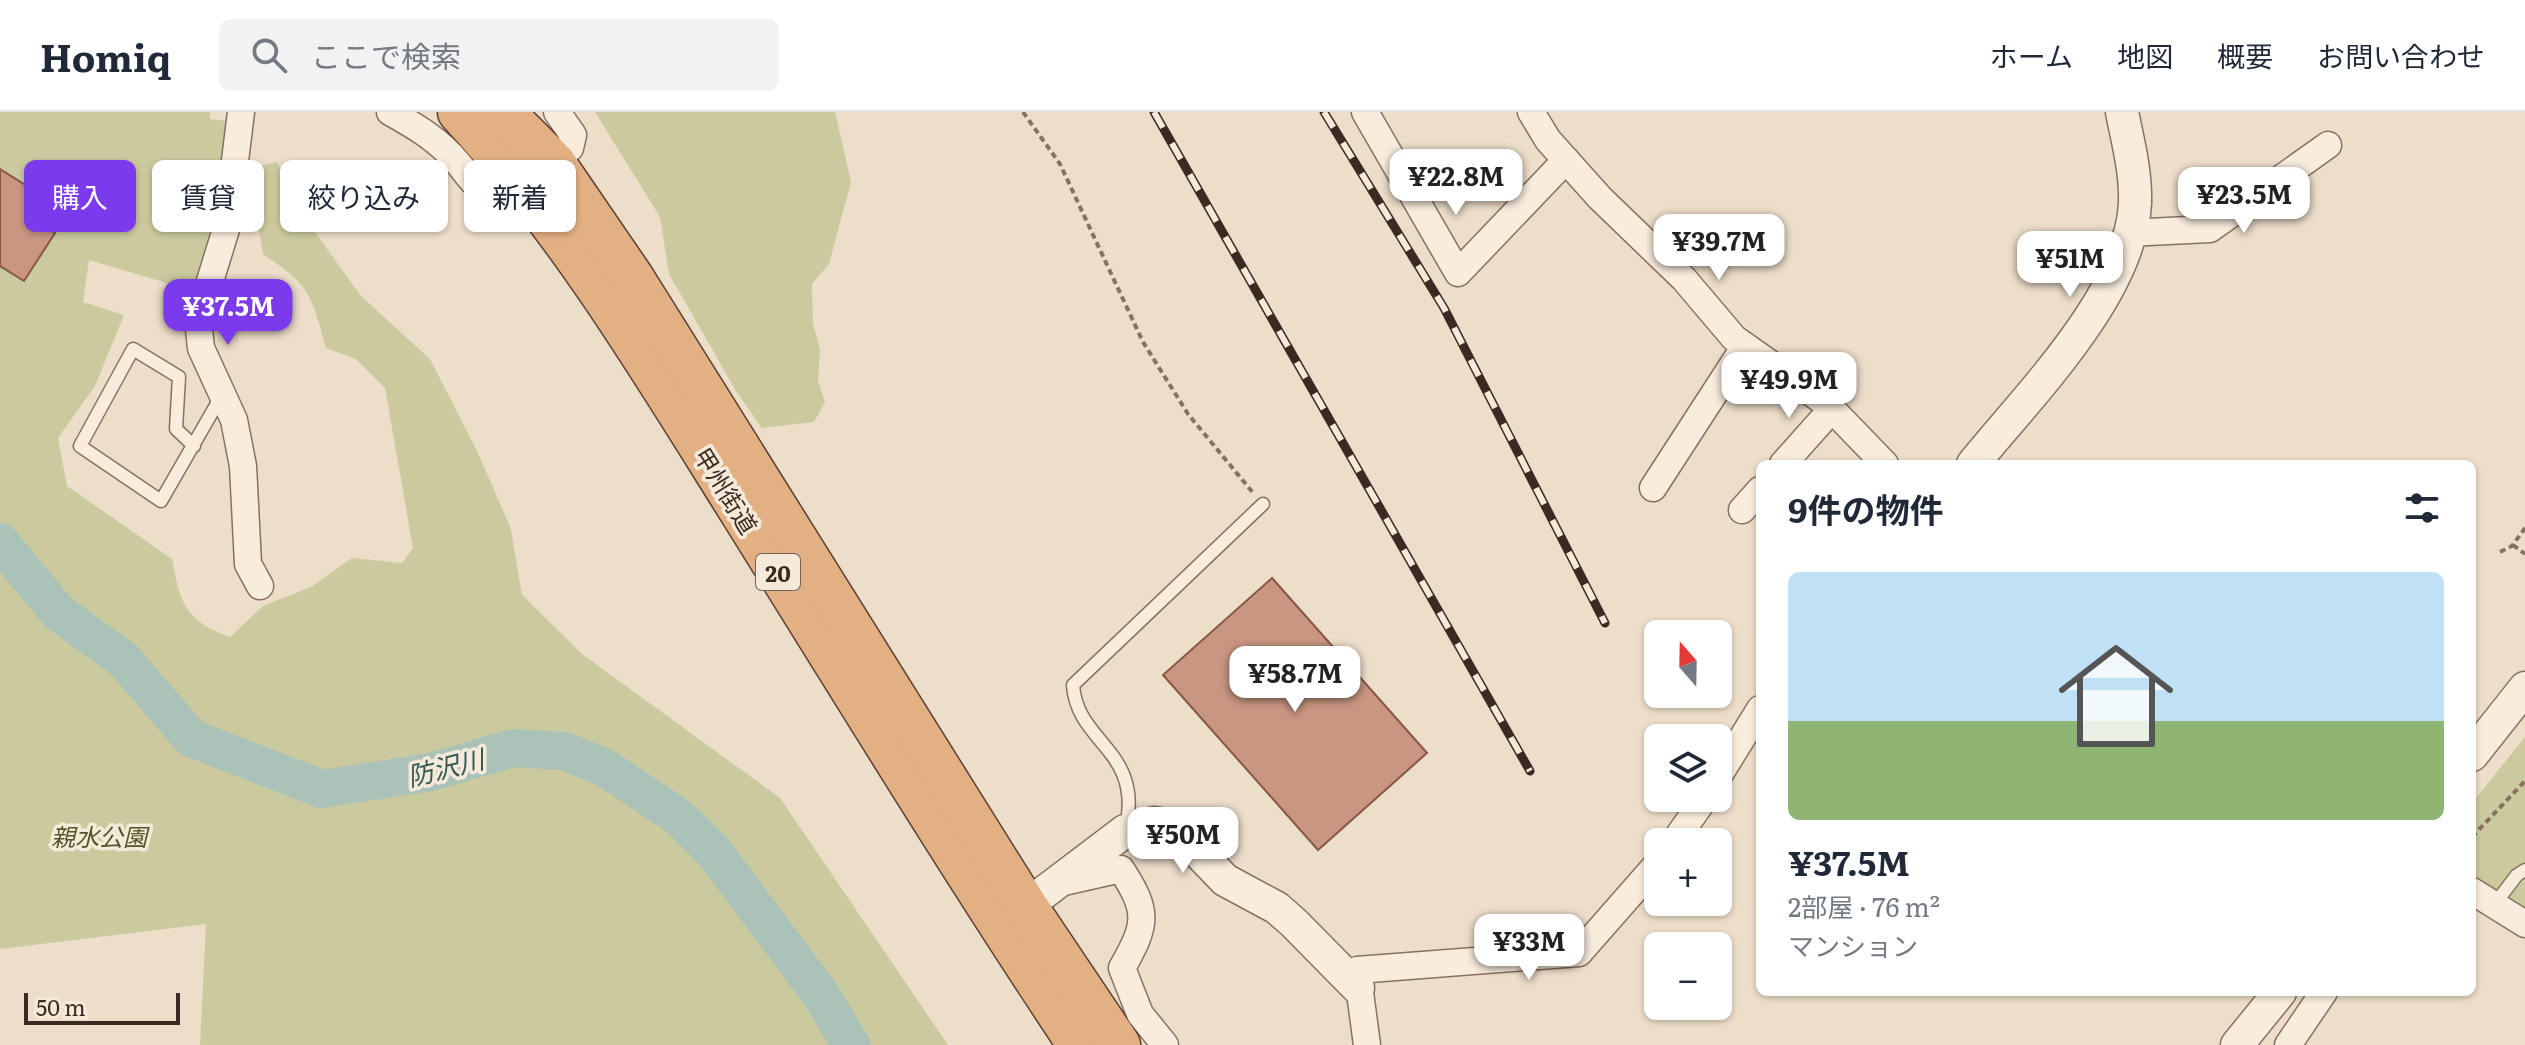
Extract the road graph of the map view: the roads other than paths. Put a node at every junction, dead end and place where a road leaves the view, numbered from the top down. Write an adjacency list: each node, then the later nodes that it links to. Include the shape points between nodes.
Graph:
1 (241, 112): 18 (street, via 227,226 198,320 201,348)
2 (390, 112): 14 (street, via 426,132)
3 (459, 112): 10 (highway, 甲州街道 / 20)
4 (503, 112): 11 (highway, 甲州街道 / 20)
5 (557, 112): 12 (street, via 573,135 570,148)
6 (1365, 112): 13 (street, via 1458,273)
7 (1531, 112): 13 (street)
8 (2122, 112): 16 (street, via 2135,205)
9 (2328, 145): 16 (street, via 2210,229)
10 (523, 160)
11 (530, 160)
12 (548, 160)
13 (1566, 160): 17 (street)
14 (464, 171)
15 (576, 215): 37 (highway, 甲州街道 / 20, via 632,277)
16 (2127, 233): 23 (street, via 2096,312)
17 (1745, 346): 19 (street); 24 (street)
18 (222, 395): 20 (lane); 28 (street, via 234,420 243,466 248,564)
19 (1832, 409): 21 (street); 22 (street)
20 (194, 446): 20 (lane, via 161,501 80,446 133,349 179,377 176,429)
21 (1787, 460)
22 (1881, 460)
23 (1976, 460)
24 (1653, 488)
25 (1756, 494): 27 (street)
26 (1263, 504): 33 (lane, via 1073,685 1074,703 1126,775 1130,808)
27 (1742, 510)
28 (260, 586)
29 (2525, 688): 31 (street)
30 (1756, 715): 32 (street)
31 (2476, 750)
32 (1732, 754)
33 (1125, 831): 37 (street); 40 (street, via 1154,823 1174,827 1225,880 1277,908)
34 (2525, 870): 38 (lane)
35 (1644, 879): 40 (street, via 1579,953 1357,970)
36 (2476, 894): 38 (street)
37 (1026, 905): 43 (highway, 甲州街道 / 20); 44 (highway, 甲州街道 / 20); 45 (street, via 1121,869 1139,896 1142,934 1122,968 1140,1014)
38 (2494, 905): 39 (street)
39 (2525, 924)
40 (1358, 988): 46 (street)
41 (2277, 996): 47 (street)
42 (2321, 996): 48 (street)
43 (1079, 1045)
44 (1119, 1045)
45 (1165, 1045)
46 (1367, 1045)
47 (2237, 1045)
48 (2288, 1045)

